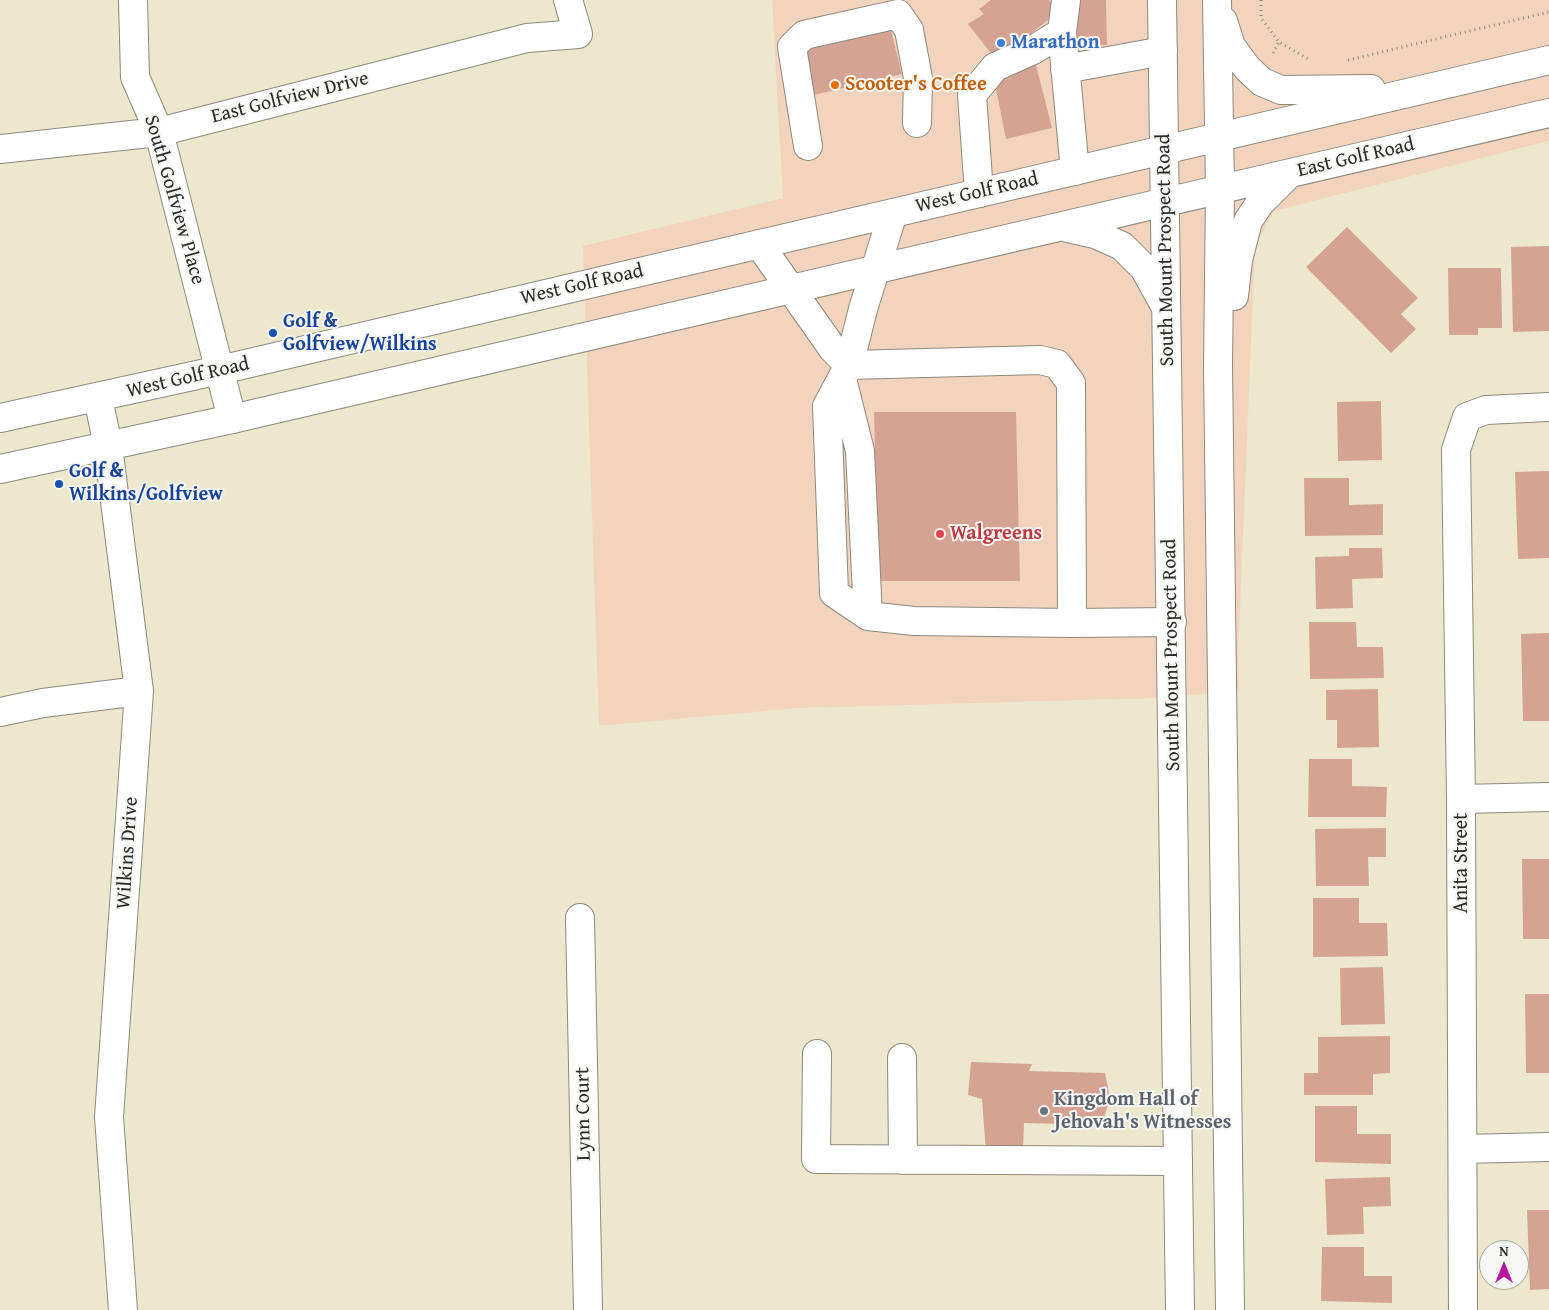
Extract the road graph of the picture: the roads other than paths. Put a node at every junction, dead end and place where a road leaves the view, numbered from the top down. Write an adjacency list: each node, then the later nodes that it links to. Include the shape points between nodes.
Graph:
1 (133, 0): 13 (main road, South Golfview Place, via 135,77)
2 (568, 0): 13 (main road, East Golfview Drive, via 578,34 527,38)
3 (1066, 0): 6 (main road)
4 (1162, 0): 7 (main road, South Mount Prospect Road)
5 (1217, 2): 10 (main road, via 1231,46 1247,68 1262,82 1281,90); 14 (main road)
6 (1062, 32): 9 (main road); 21 (main road, via 995,68 972,96)
7 (1163, 51): 9 (main road); 17 (main road, South Mount Prospect Road)
8 (1549, 60): 10 (main road)
9 (1066, 69): 18 (main road)
10 (1428, 88): 14 (main road)
11 (1549, 113): 19 (main road, East Golf Road)
12 (917, 123): 15 (main road, via 918,78 910,30 898,14 804,35 792,47)
13 (158, 132): 16 (main road, East Golfview Drive); 29 (main road, South Golfview Place)
14 (1219, 137): 17 (main road); 20 (main road)
15 (808, 146)
16 (0, 148)
17 (1164, 150): 18 (main road, West Golf Road); 22 (main road, South Mount Prospect Road)
18 (1075, 171): 21 (main road, West Golf Road)
19 (1288, 175): 20 (main road, East Golf Road); 35 (main road, via 1260,203 1248,221 1238,260)
20 (1220, 191): 22 (main road, East Golf Road); 35 (main road)
21 (979, 193): 23 (main road, West Golf Road)
22 (1164, 204): 24 (main road); 28 (main road, South Mount Prospect Road)
23 (893, 213): 25 (main road, West Golf Road); 26 (main road)
24 (1062, 227): 26 (main road); 28 (main road, via 1095,234 1122,246 1144,268)
25 (759, 244): 27 (main road); 29 (main road, West Golf Road)
26 (876, 269): 27 (main road); 30 (main road)
27 (790, 288): 30 (main road, via 833,349); 34 (main road)
28 (1166, 308): 38 (main road, South Mount Prospect Road)
29 (220, 370): 31 (main road, West Golf Road); 34 (main road, South Golfview Place)
30 (845, 372): 39 (main road, via 827,406 834,593 868,616 914,621); 39 (main road, via 1040,360 1057,364 1071,383)
31 (98, 398): 33 (main road, West Golf Road); 36 (main road, Wilkins Drive)
32 (1549, 407): 43 (main road, Anita Street, via 1486,410 1467,417 1456,450)
33 (0, 418)
34 (232, 419): 36 (main road)
35 (1219, 431): 54 (main road)
36 (108, 446): 37 (main road); 40 (main road, Wilkins Drive)
37 (0, 469)
38 (1172, 622): 39 (main road); 50 (main road, South Mount Prospect Road)
39 (1072, 623)
40 (139, 692): 41 (main road, via 43,702); 51 (main road, Wilkins Drive, via 110,1117)
41 (0, 712)
42 (1549, 797): 43 (main road)
43 (1461, 799): 48 (main road, Anita Street)
44 (580, 918): 52 (main road, Lynn Court)
45 (817, 1054): 49 (main road, via 816,1159)
46 (902, 1058): 49 (main road)
47 (1549, 1147): 48 (main road)
48 (1463, 1149): 55 (main road, Anita Street)
49 (903, 1160): 50 (main road)
50 (1178, 1161): 53 (main road, South Mount Prospect Road)
51 (123, 1310)
52 (588, 1310)
53 (1180, 1310)
54 (1230, 1310)
55 (1463, 1310)

